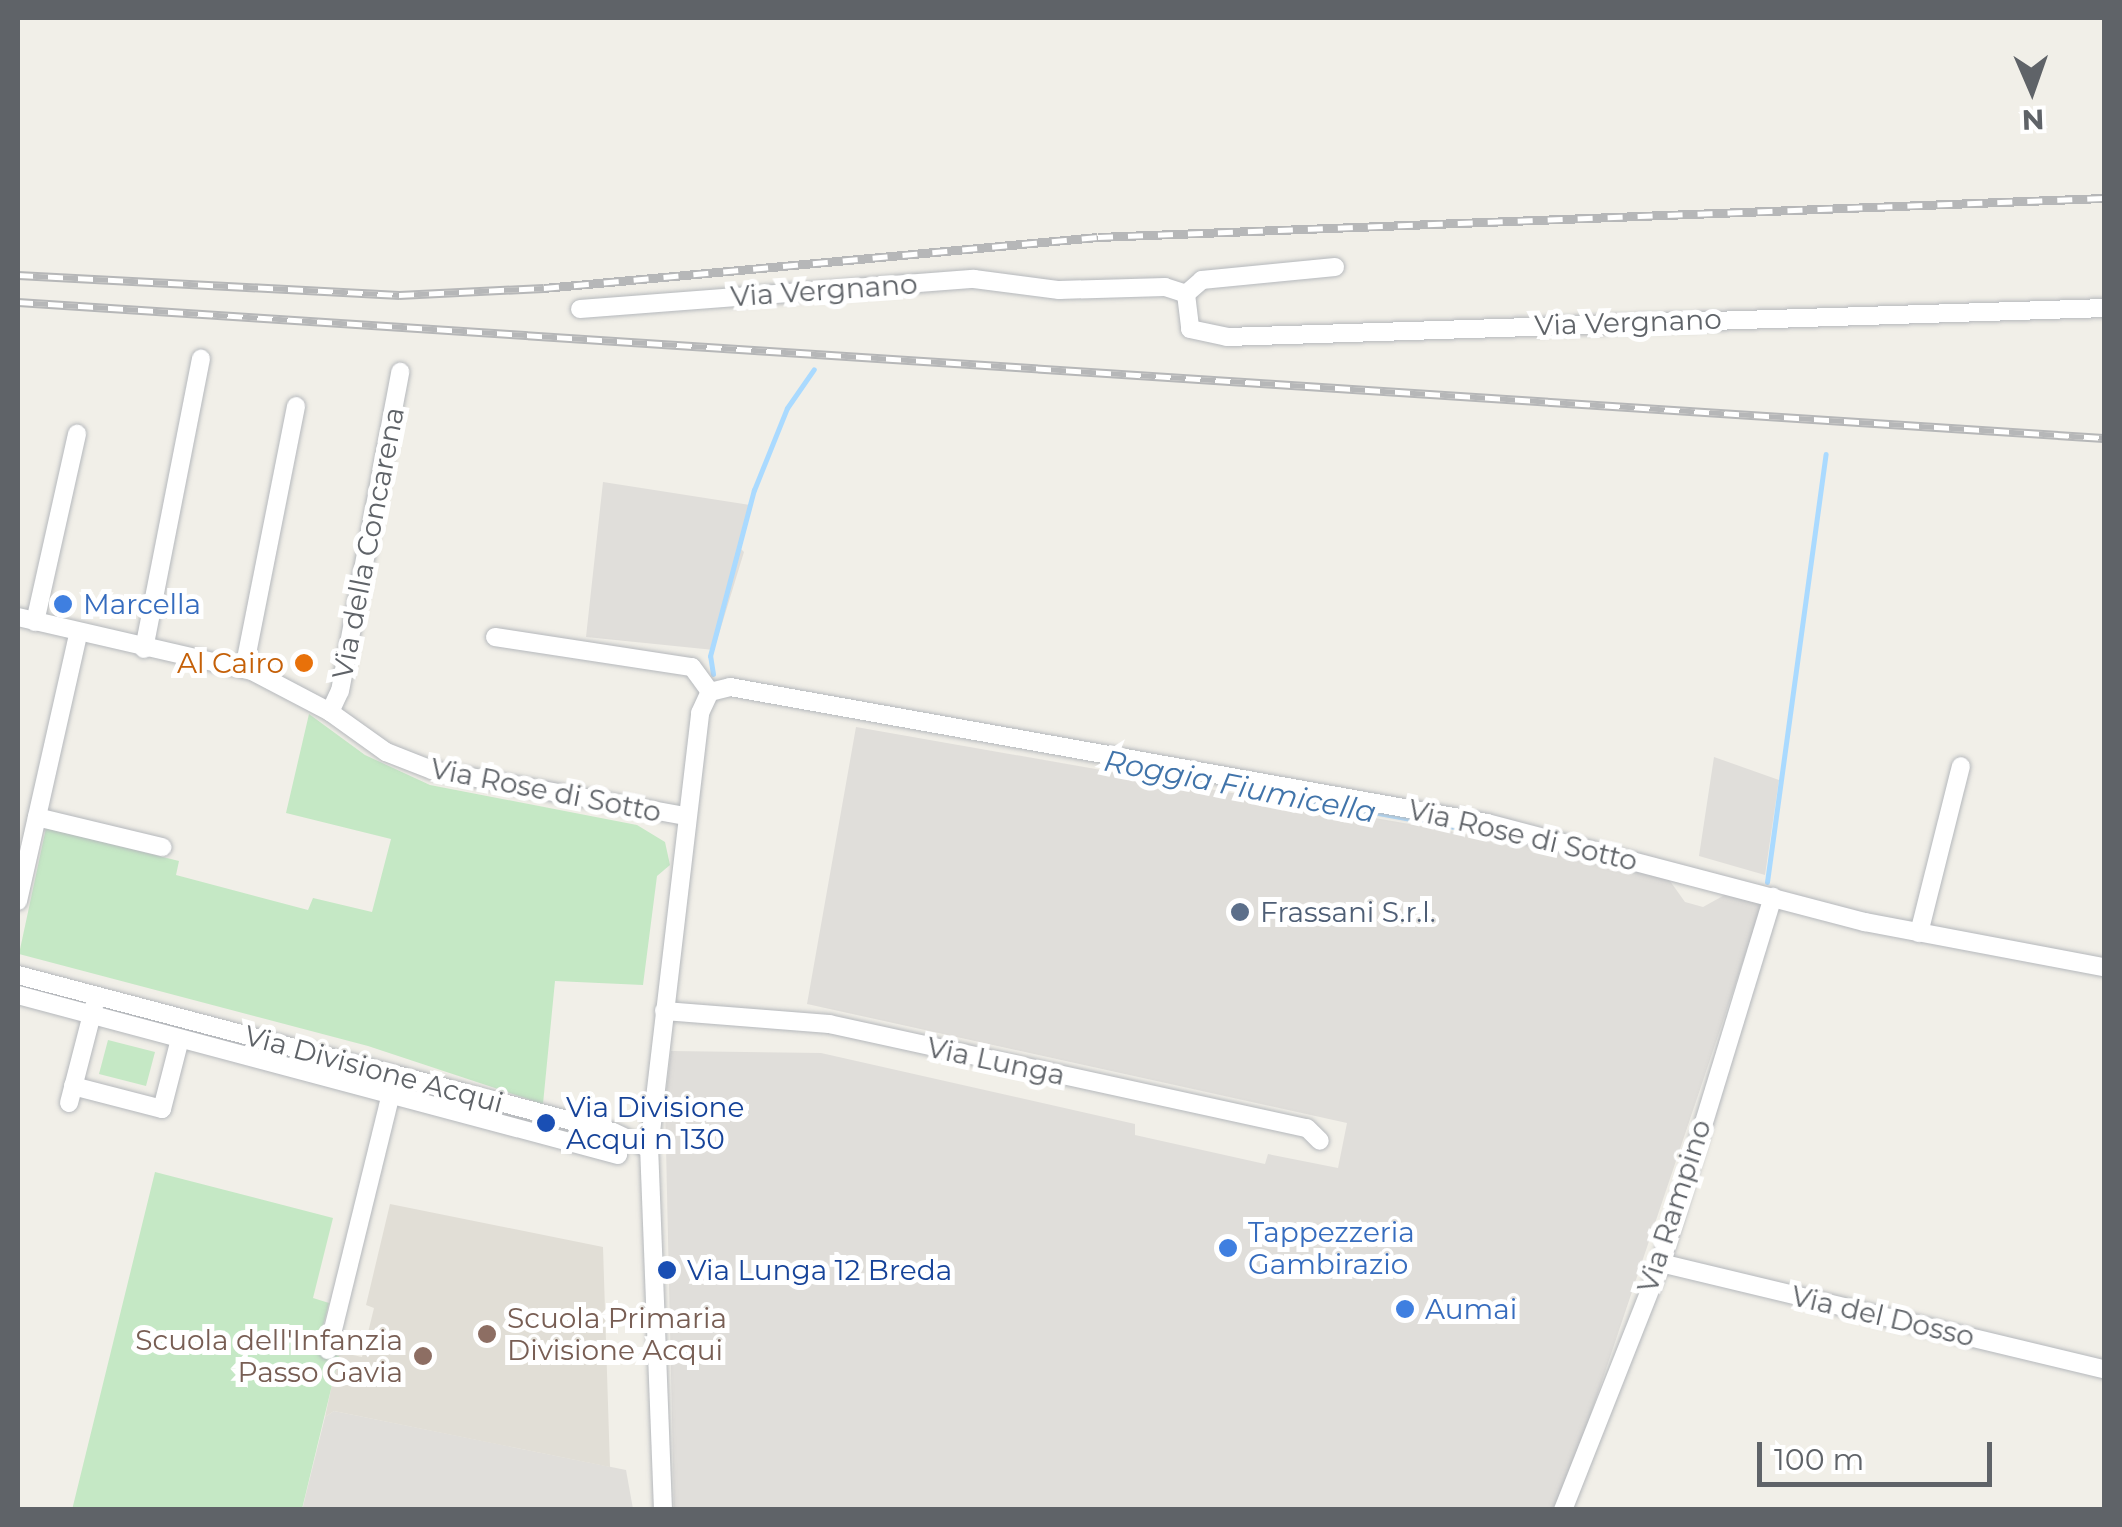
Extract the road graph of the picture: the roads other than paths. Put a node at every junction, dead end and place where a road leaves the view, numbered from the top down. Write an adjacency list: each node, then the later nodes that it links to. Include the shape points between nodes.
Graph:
1 (1335, 267): 2 (street, via 1216,274)
2 (1186, 294): 3 (street, Via Vergnano, via 1190,329 1227,337); 4 (street, Via Vergnano, via 1165,287 1060,290 974,278)
3 (2104, 308)
4 (580, 309)
5 (201, 358): 12 (street)
6 (400, 372): 15 (street, Via della Concarena, via 340,690)
7 (296, 406): 13 (street)
8 (76, 434): 9 (street)
9 (26, 620): 10 (street, Via Rose di Sotto)
10 (78, 634): 12 (street, Via Rose di Sotto); 18 (street)
11 (495, 638): 14 (street, via 692,667)
12 (144, 650): 13 (street, Via Rose di Sotto)
13 (244, 669): 15 (street, Via Rose di Sotto)
14 (710, 692): 17 (street, via 700,712); 21 (street, Via Rose di Sotto, via 730,687 1488,823)
15 (330, 712): 17 (street, Via Rose di Sotto, via 386,752 432,770)
16 (1962, 766): 23 (street)
17 (686, 816): 28 (street)
18 (36, 817): 19 (street); 20 (street)
19 (162, 847)
20 (23, 851): 22 (street)
21 (1773, 897): 23 (street, Via Rose di Sotto); 36 (street, Via Rampino)
22 (18, 901)
23 (1919, 933): 24 (street, Via Rose di Sotto)
24 (2104, 968)
25 (18, 975): 27 (street, Via Divisione Acqui)
26 (18, 996): 29 (street, Via Divisione Acqui)
27 (97, 996): 29 (street); 31 (street, Via Divisione Acqui)
28 (664, 1011): 33 (street, Via Lunga, via 829,1024 1307,1128); 34 (street)
29 (92, 1015): 30 (street, Via Divisione Acqui); 30 (street, via 71,1095 162,1109)
30 (180, 1039): 32 (street, Via Divisione Acqui)
31 (396, 1075): 32 (street); 34 (street, Via Divisione Acqui, via 634,1138)
32 (391, 1094): 35 (street, Via Divisione Acqui); 37 (street)
33 (1320, 1141)
34 (649, 1149): 39 (street)
35 (618, 1156)
36 (1660, 1263): 38 (street, Via del Dosso); 40 (street, Via Rampino)
37 (328, 1350)
38 (2104, 1369)
39 (663, 1510)
40 (1563, 1510)

